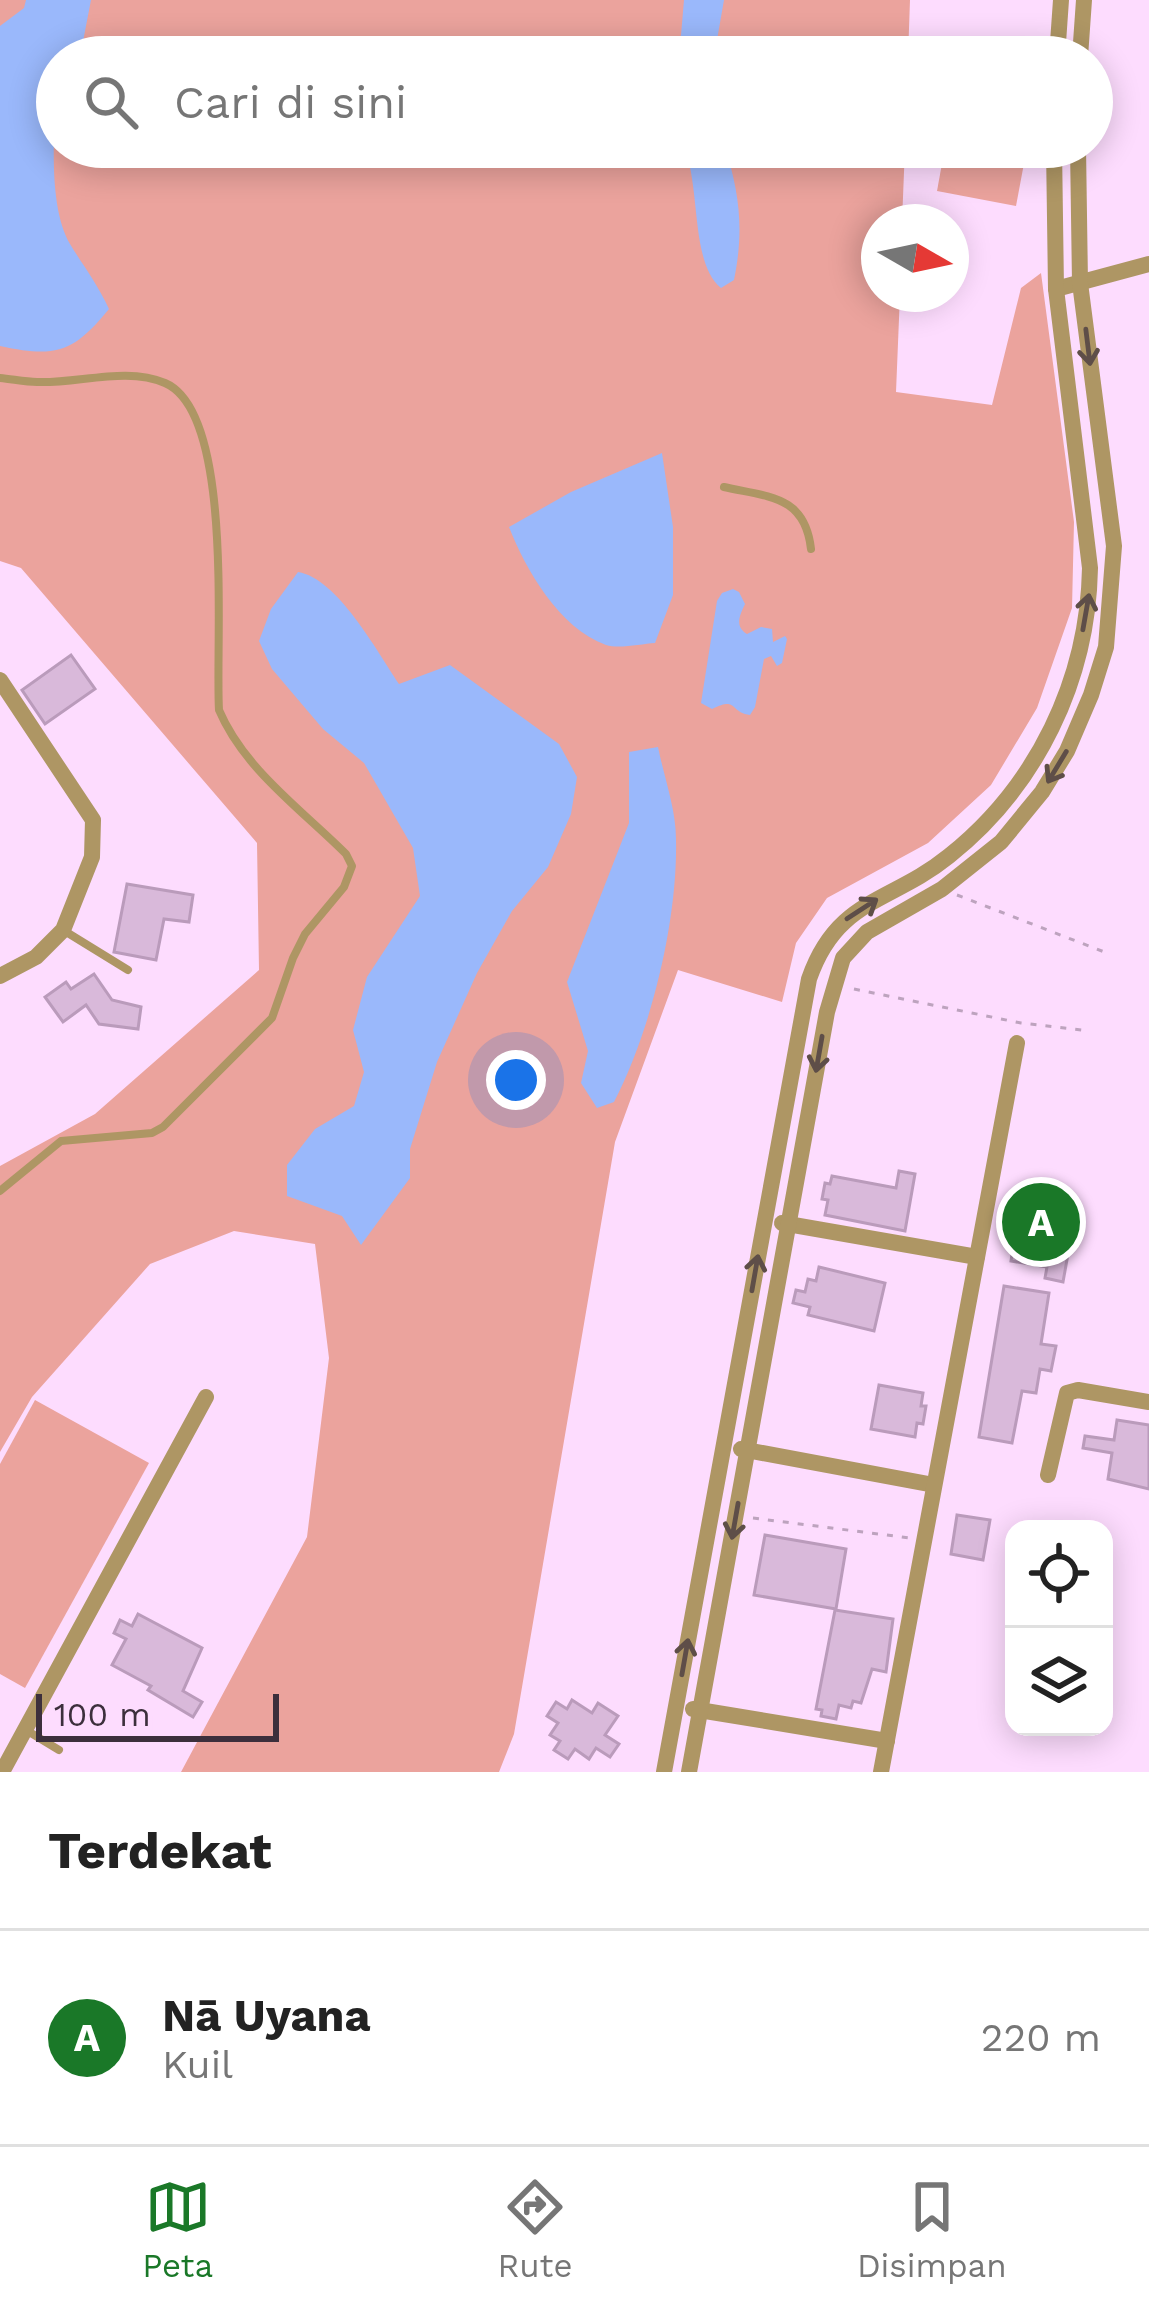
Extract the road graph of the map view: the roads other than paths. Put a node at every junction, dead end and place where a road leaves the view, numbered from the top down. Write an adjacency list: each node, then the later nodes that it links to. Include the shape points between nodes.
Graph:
1 (1060, 0): 3 (street)
2 (1084, 0): 4 (street)
3 (1058, 36)
4 (1081, 36)
5 (1054, 168): 9 (street)
6 (1078, 168): 8 (street)
7 (1149, 264): 8 (street)
8 (1080, 283): 9 (street); 20 (street, one-way to 20, via 1114,546 1106,646 1091,695 1042,792 1001,842 942,889 867,932 843,958)
9 (1056, 290): 19 (street, one-way to 9, via 818,953 860,908 949,857 1005,801 1044,749 1068,692 1090,568)
10 (0, 378): 18 (lane, via 136,376 178,391 208,467 220,548 218,710 265,776 352,866 292,958 272,1018 163,1127 61,1141)
11 (724, 487): 12 (lane, via 782,500 804,518)
12 (811, 549)
13 (0, 680): 14 (street, via 93,820 92,856)
14 (63, 930): 15 (lane); 16 (street)
15 (128, 970)
16 (0, 976)
17 (1016, 1042): 21 (street)
18 (0, 1191)
19 (765, 1220): 20 (street); 24 (street, one-way to 19)
20 (788, 1224): 21 (street); 25 (street)
21 (976, 1257): 27 (street)
22 (206, 1397): 30 (street)
23 (1149, 1402): 26 (street, via 1067,1393)
24 (724, 1446): 25 (street); 28 (street, one-way to 24)
25 (747, 1450): 27 (street); 29 (street, one-way to 29)
26 (1048, 1474)
27 (934, 1485): 31 (street)
28 (676, 1706): 29 (street); 34 (street)
29 (700, 1710): 31 (street); 35 (street)
30 (25, 1729): 32 (lane); 33 (street)
31 (887, 1741): 36 (street)
32 (59, 1750)
33 (2, 1772)
34 (664, 1772)
35 (689, 1772)
36 (881, 1772)

